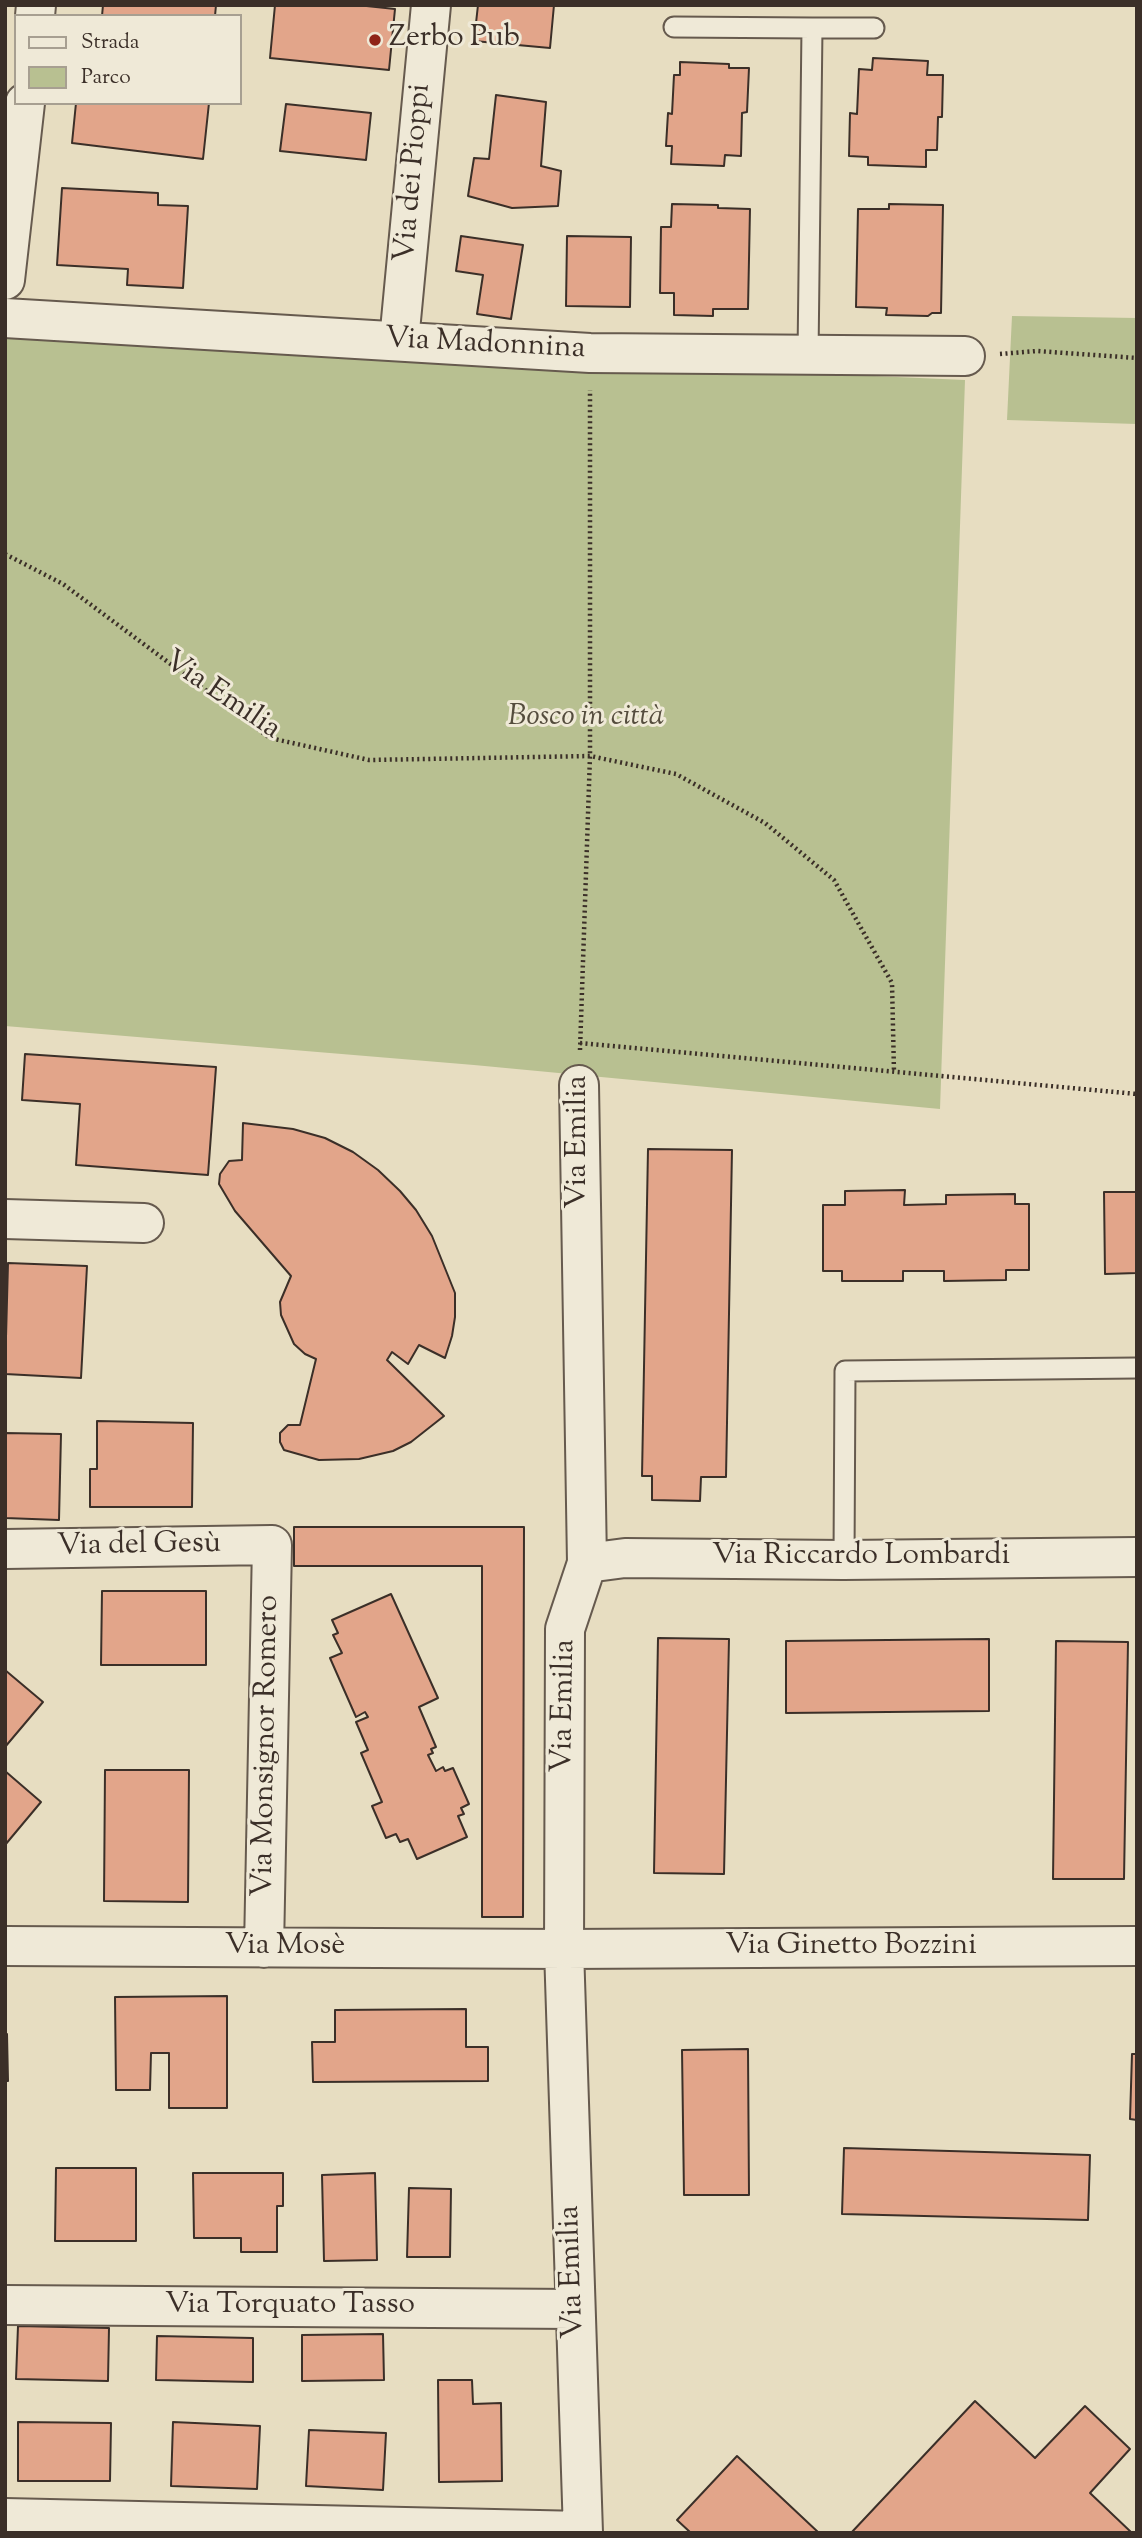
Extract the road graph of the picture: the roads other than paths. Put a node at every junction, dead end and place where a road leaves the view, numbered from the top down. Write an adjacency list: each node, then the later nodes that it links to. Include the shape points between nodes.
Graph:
1 (431, 5): 8 (street, Via dei Pioppi)
2 (674, 27): 3 (lane)
3 (812, 28): 4 (lane); 9 (lane)
4 (874, 28)
5 (25, 105): 6 (street)
6 (5, 280)
7 (5, 318): 8 (street, Via Madonnina)
8 (399, 341): 9 (street, Via Madonnina, via 590,353)
9 (808, 355): 10 (street, Via Madonnina)
10 (965, 356)
11 (579, 1085): 19 (street, Via Emilia)
12 (5, 1219): 13 (street)
13 (144, 1223)
14 (1137, 1368): 18 (lane, via 845,1371)
15 (272, 1545): 16 (street, Via del Gesù); 22 (street, Via Monsignor Romero)
16 (5, 1549)
17 (1137, 1557): 18 (street, Via Riccardo Lombardi)
18 (844, 1560): 19 (street, Via Riccardo Lombardi, via 625,1558)
19 (587, 1563): 23 (street, Via Emilia, via 565,1629)
20 (5, 1946): 22 (street, Via Mosè)
21 (1137, 1946): 23 (street, Via Ginetto Bozzini)
22 (264, 1948): 23 (street, Via Mosè)
23 (564, 1949): 25 (street, Via Emilia)
24 (5, 2305): 25 (street, Via Torquato Tasso)
25 (575, 2309): 27 (street, Via Emilia)
26 (5, 2518): 27 (street)
27 (583, 2532)

